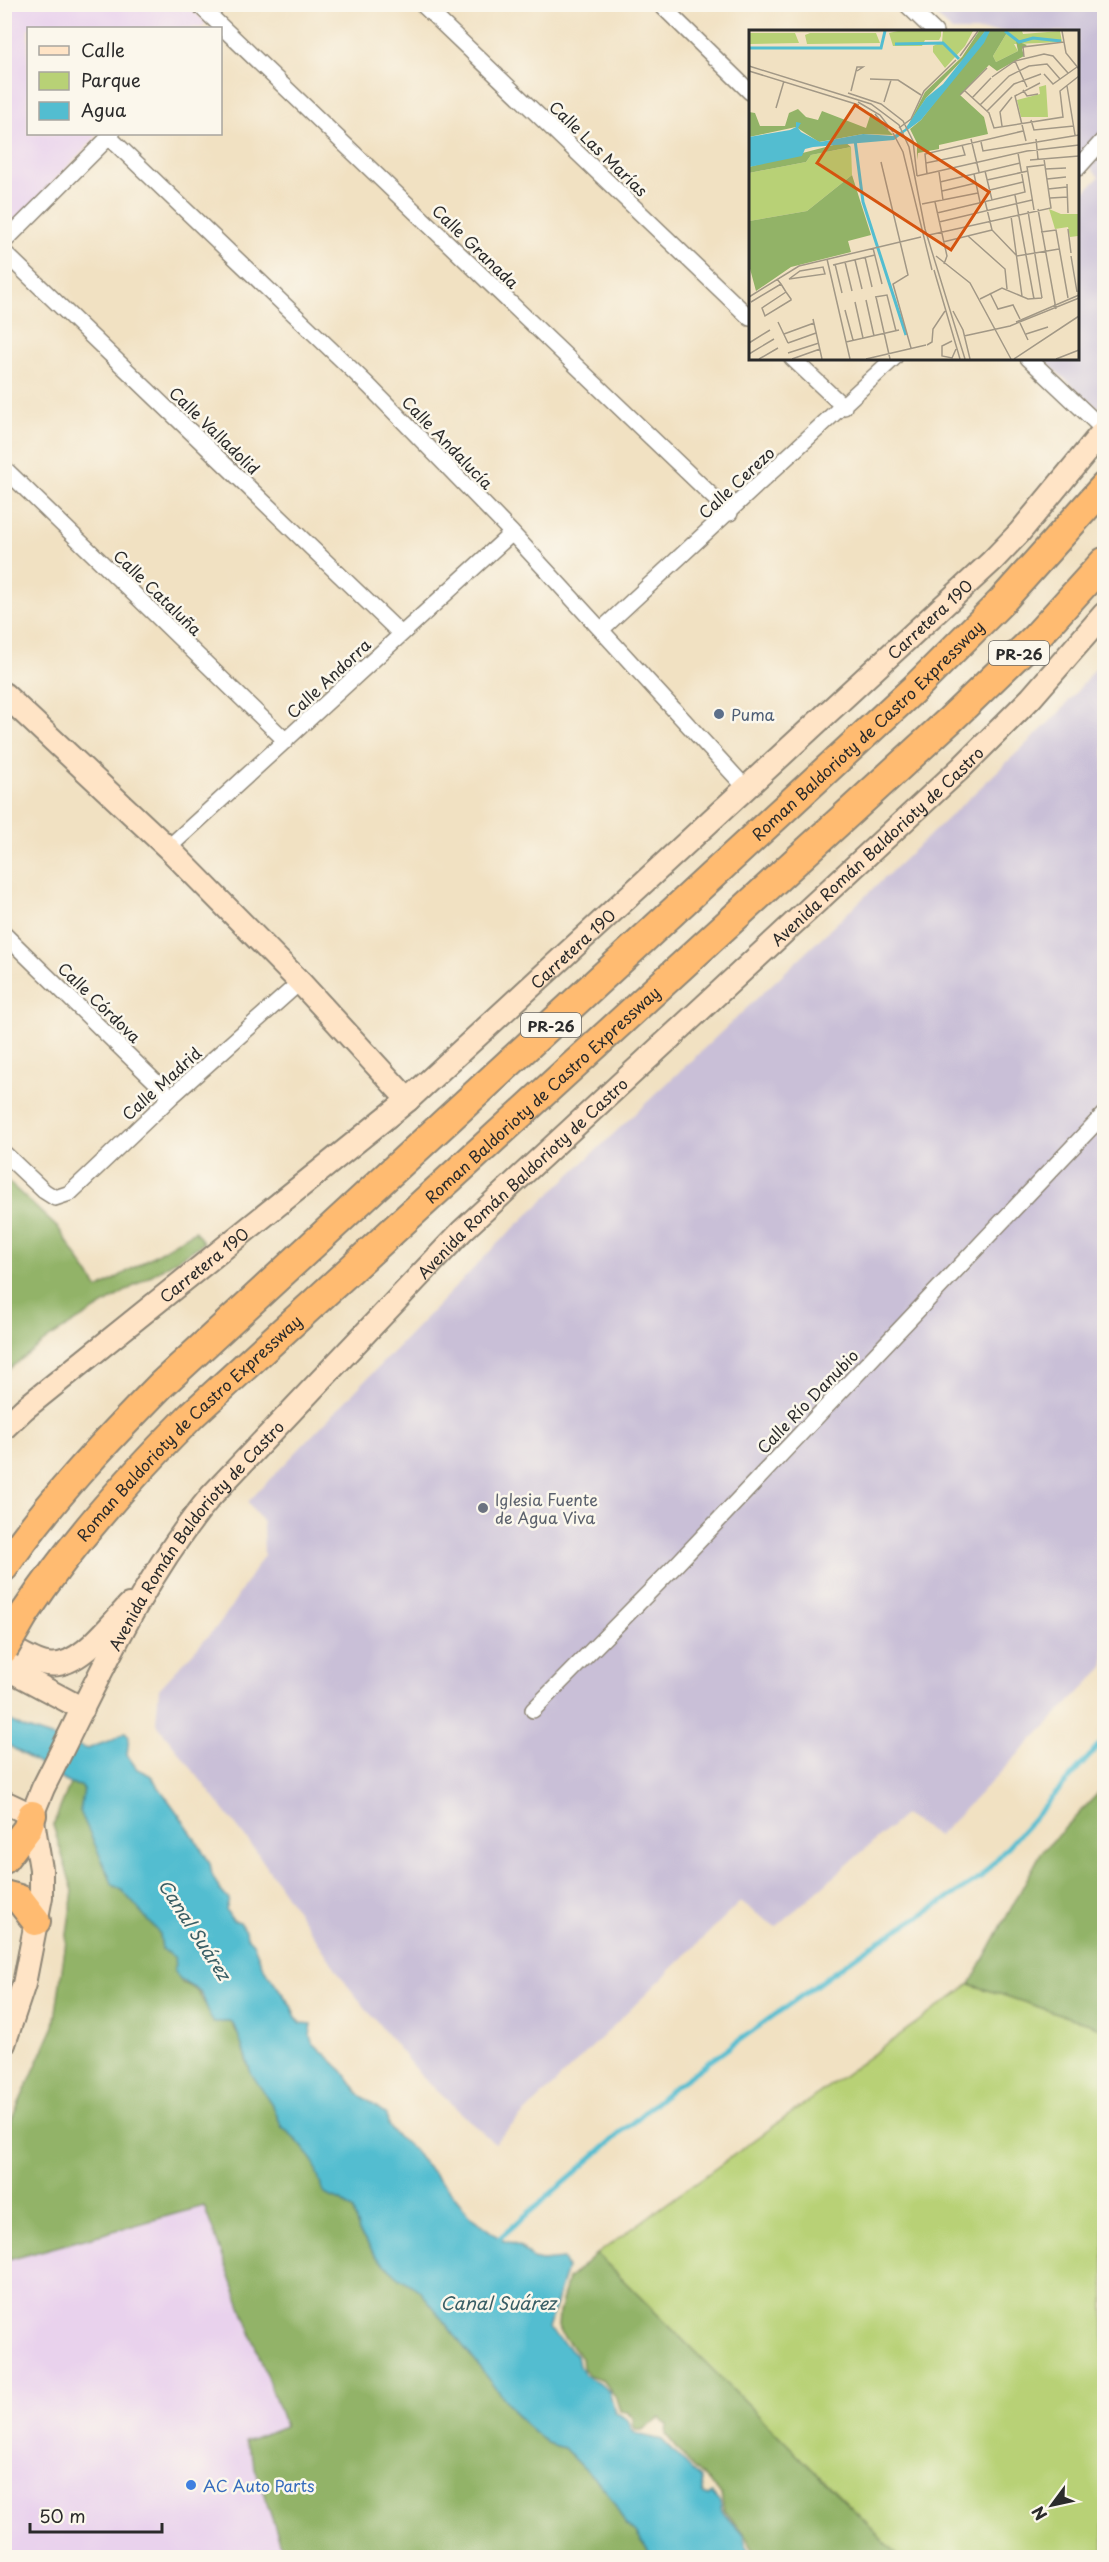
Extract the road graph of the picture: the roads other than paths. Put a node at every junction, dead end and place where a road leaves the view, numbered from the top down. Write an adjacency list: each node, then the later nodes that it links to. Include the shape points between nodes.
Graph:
1 (198, 4): 5 (street, Calle Granada)
2 (422, 4): 14 (street, Calle Las Marías)
3 (660, 4): 8 (street)
4 (906, 4): 6 (street)
5 (215, 26)
6 (933, 30)
7 (222, 33): 22 (street, Calle Granada)
8 (749, 91)
9 (110, 135): 12 (street); 23 (street, Calle Andalucía, via 369,387)
10 (1104, 139): 11 (street)
11 (1079, 166)
12 (4, 242)
13 (4, 252): 27 (street, Calle Valladolid)
14 (749, 317)
15 (794, 360): 18 (street)
16 (892, 360): 18 (street, Calle Cerezo)
17 (1030, 360): 19 (street)
18 (844, 407): 22 (street, Calle Cerezo)
19 (1104, 430): 30 (street, Carretera 190, via 992,561)
20 (4, 468): 29 (street, Calle Cataluña)
21 (1104, 487): 39 (highway, Roman Baldorioty de Castro Expressway / PR-26, via 1002,601 915,688 161,1385 78,1471)
22 (730, 513): 26 (street, Calle Cerezo)
23 (512, 534): 26 (street, Calle Andalucía); 27 (street, Calle Andorra)
24 (1104, 562): 42 (highway, Roman Baldorioty de Castro Expressway / PR-26, bridge, via 1036,637 950,720 192,1415 80,1538 25,1612)
25 (1104, 614): 40 (street, Avenida Román Baldorioty de Castro, via 1031,698 962,767 462,1231 211,1496 176,1539)
26 (601, 630): 30 (street, Calle Andalucía)
27 (401, 634): 29 (street, Calle Andorra)
28 (4, 694): 31 (street)
29 (286, 741): 31 (street, Calle Andorra)
30 (746, 787): 35 (street, Carretera 190)
31 (168, 848): 33 (street)
32 (4, 934): 34 (street, Calle Córdova)
33 (300, 982): 34 (street, Calle Madrid); 35 (street)
34 (171, 1097): 37 (street, Calle Madrid, via 70,1193 55,1198)
35 (408, 1100): 38 (street, Carretera 190)
36 (1104, 1114): 45 (street, Calle Río Danubio)
37 (4, 1153)
38 (4, 1428)
39 (4, 1567)
40 (146, 1586): 41 (street, via 75,1658 50,1665); 44 (street, Avenida Román Baldorioty de Castro)
41 (4, 1644)
42 (4, 1649)
43 (4, 1667): 44 (street)
44 (87, 1702): 47 (street, Avenida Román Baldorioty de Castro)
45 (533, 1710)
46 (4, 1802): 47 (street)
47 (32, 1815): 48 (highway, via 27,1829); 50 (street, via 41,1869)
48 (4, 1859)
49 (4, 1895): 50 (highway, via 19,1899)
50 (36, 1921): 51 (street, via 24,1984)
51 (4, 2044)

